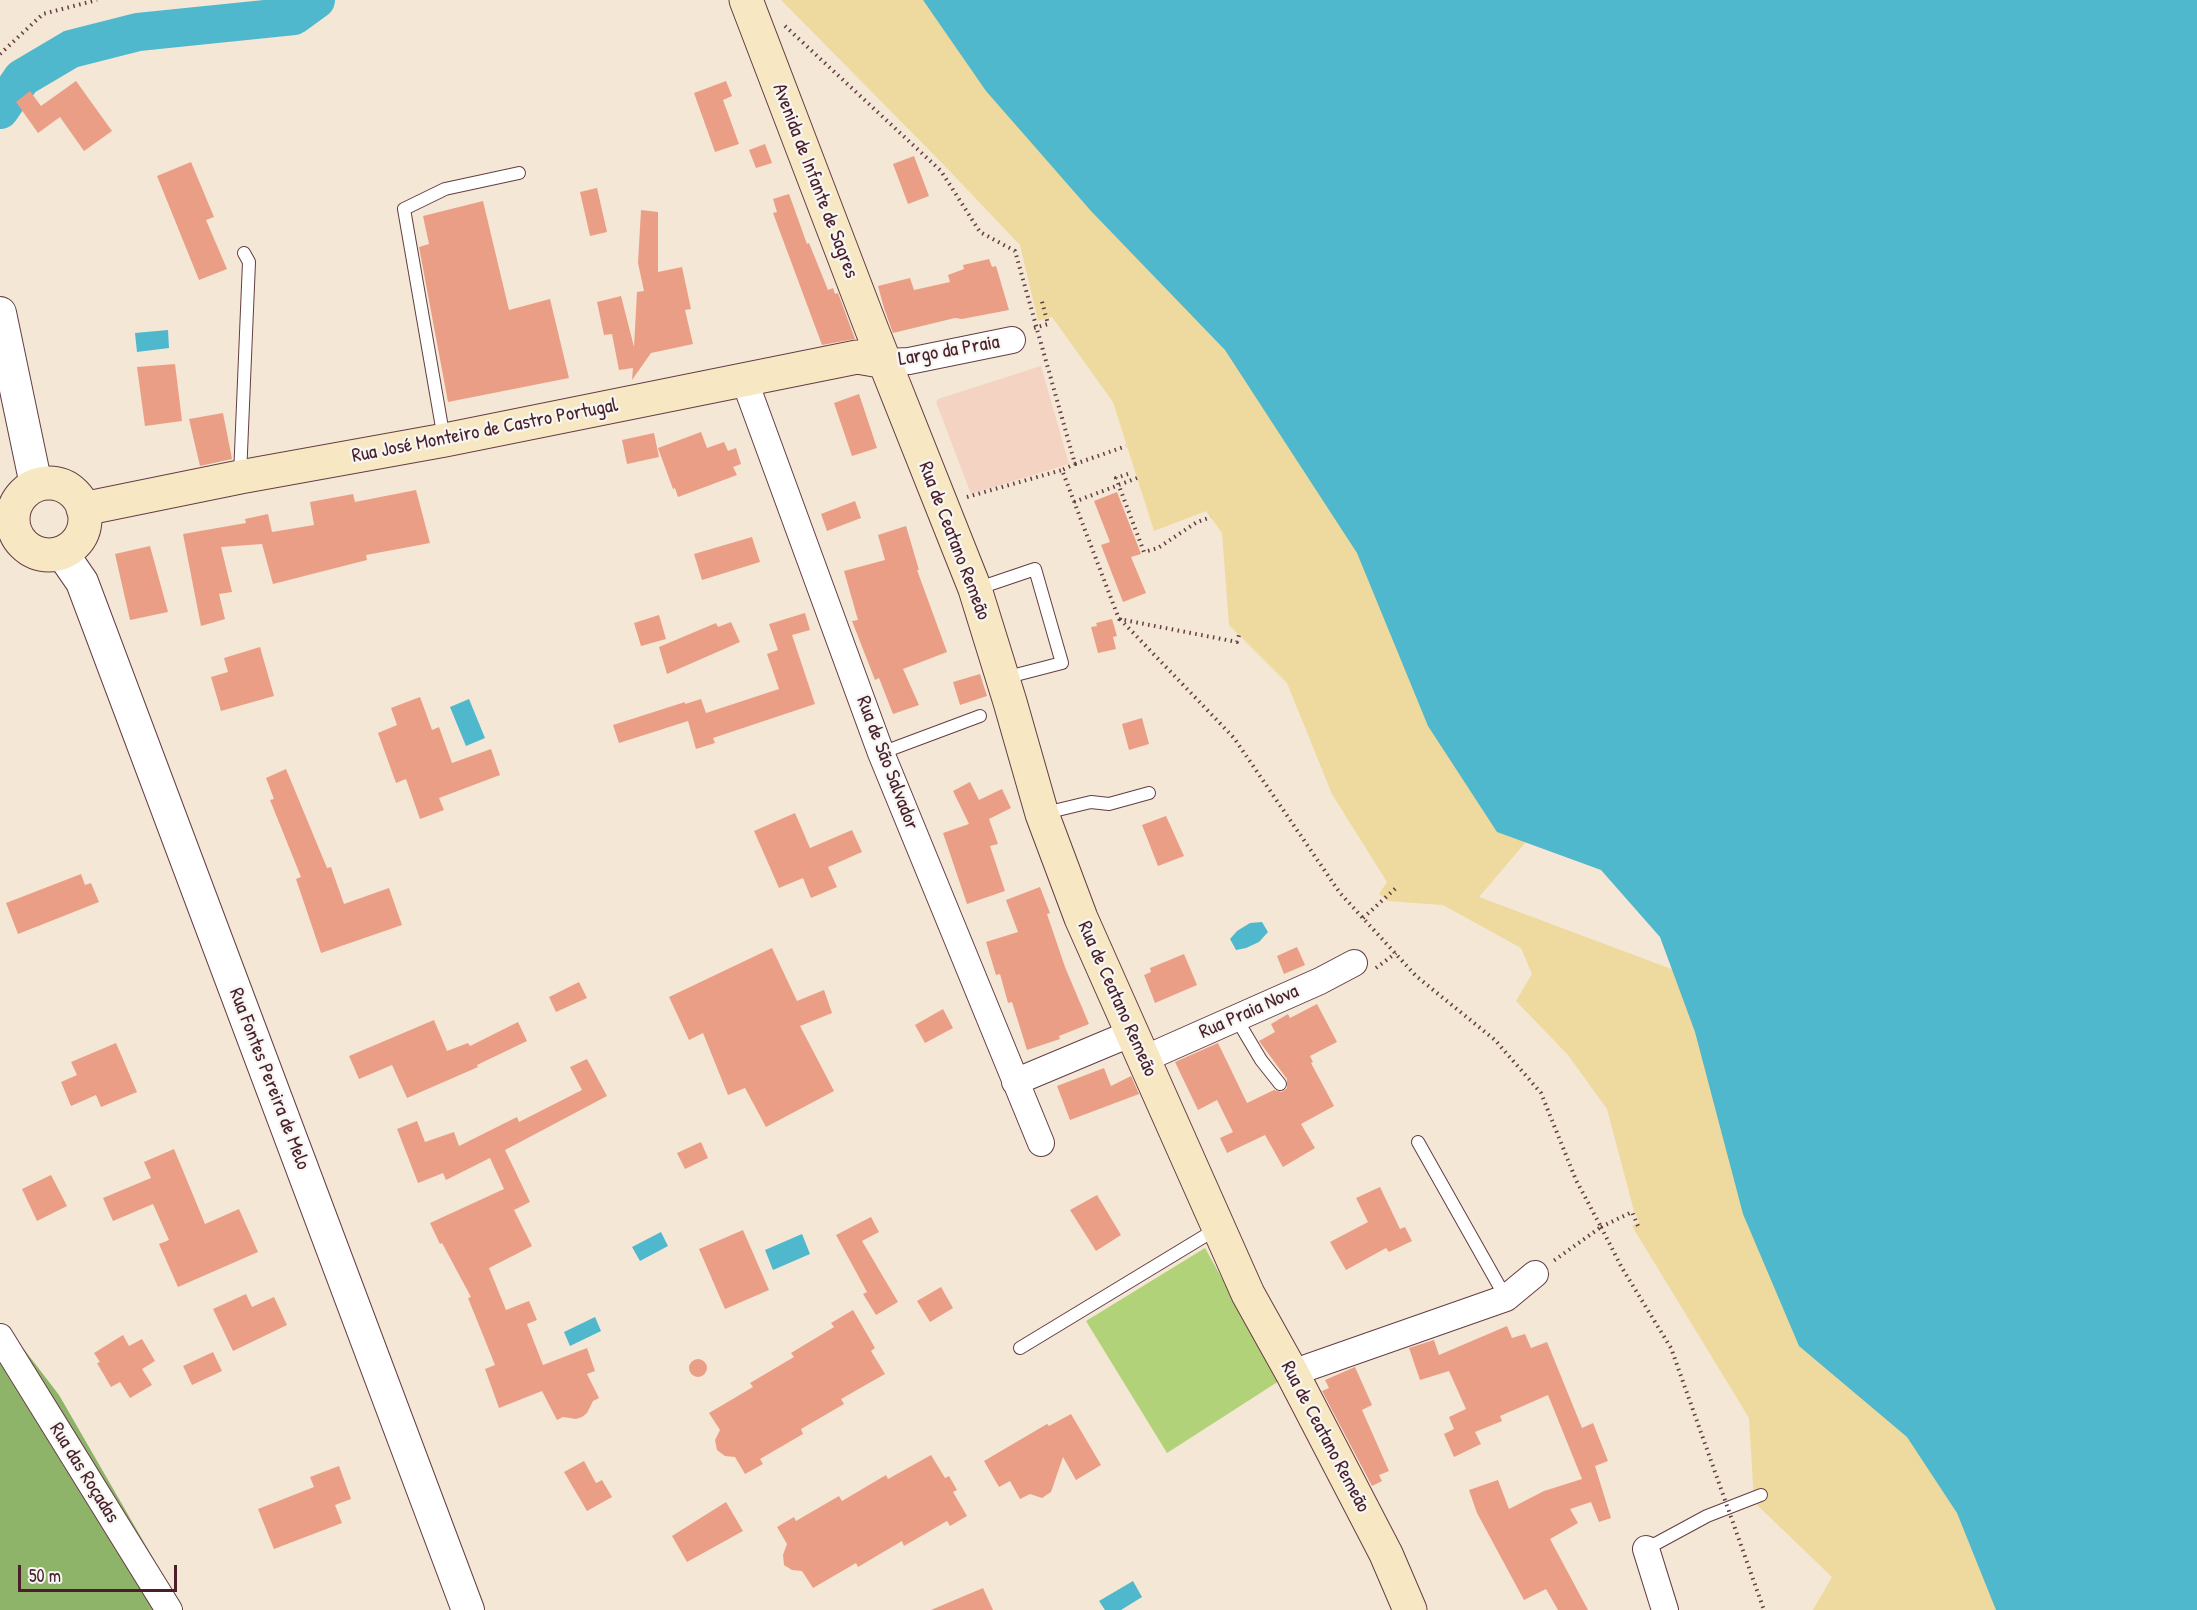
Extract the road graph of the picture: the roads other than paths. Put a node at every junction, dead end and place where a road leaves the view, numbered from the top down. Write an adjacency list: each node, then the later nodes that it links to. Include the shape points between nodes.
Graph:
1 (746, 0): 6 (main road, Avenida de Infante de Sagres)
2 (519, 173): 8 (lane, via 445,189 404,208)
3 (244, 254): 9 (lane, via 249,262)
4 (0, 313): 10 (street)
5 (1012, 340): 6 (street, Largo da Praia)
6 (886, 362): 7 (main road, Rua José Monteiro de Castro Portugal, via 856,357); 14 (main road, Rua de Ceatano Remeão)
7 (744, 379): 8 (main road, Rua José Monteiro de Castro Portugal); 17 (street, Rua de São Salvador)
8 (444, 440): 9 (main road, Rua José Monteiro de Castro Portugal)
9 (240, 477): 11 (main road, Rua José Monteiro de Castro Portugal)
10 (36, 485): 11 (main road, via 48,483 70,490); 12 (main road, via 15,506)
11 (83, 509): 13 (main road, via 83,530 78,540)
12 (7, 528): 13 (main road, via 26,548 49,555)
13 (62, 553): 36 (street, Rua Fontes Pereira de Melo, via 82,582)
14 (975, 589): 15 (main road, Rua de Ceatano Remeão); 15 (lane, via 1035,569 1062,663)
15 (1003, 678): 19 (main road, Rua de Ceatano Remeão)
16 (980, 716): 17 (lane)
17 (881, 753): 23 (street, Rua de São Salvador)
18 (1149, 793): 19 (lane, via 1109,804 1090,802)
19 (1042, 814): 22 (main road, Rua de Ceatano Remeão, via 1081,918)
20 (1361, 968): 21 (street, Rua Praia Nova, via 1320,981)
21 (1236, 1018): 22 (street, Rua Praia Nova); 24 (lane, via 1260,1060)
22 (1138, 1046): 23 (street, Rua Praia Nova); 27 (main road, Rua de Ceatano Remeão)
23 (1015, 1082): 26 (street, Rua de São Salvador)
24 (1280, 1084)
25 (1418, 1142): 29 (lane)
26 (1041, 1143)
27 (1219, 1227): 31 (lane); 32 (main road, Rua de Ceatano Remeão, via 1248,1294)
28 (1535, 1274): 29 (street)
29 (1506, 1298): 32 (street)
30 (0, 1337): 35 (street, Rua das Roçadas)
31 (1020, 1348)
32 (1292, 1372): 37 (main road, Rua de Ceatano Remeão, via 1386,1554)
33 (1761, 1495): 34 (lane, via 1707,1516)
34 (1646, 1549): 38 (street)
35 (169, 1610)
36 (468, 1610)
37 (1410, 1610)
38 (1665, 1610)

